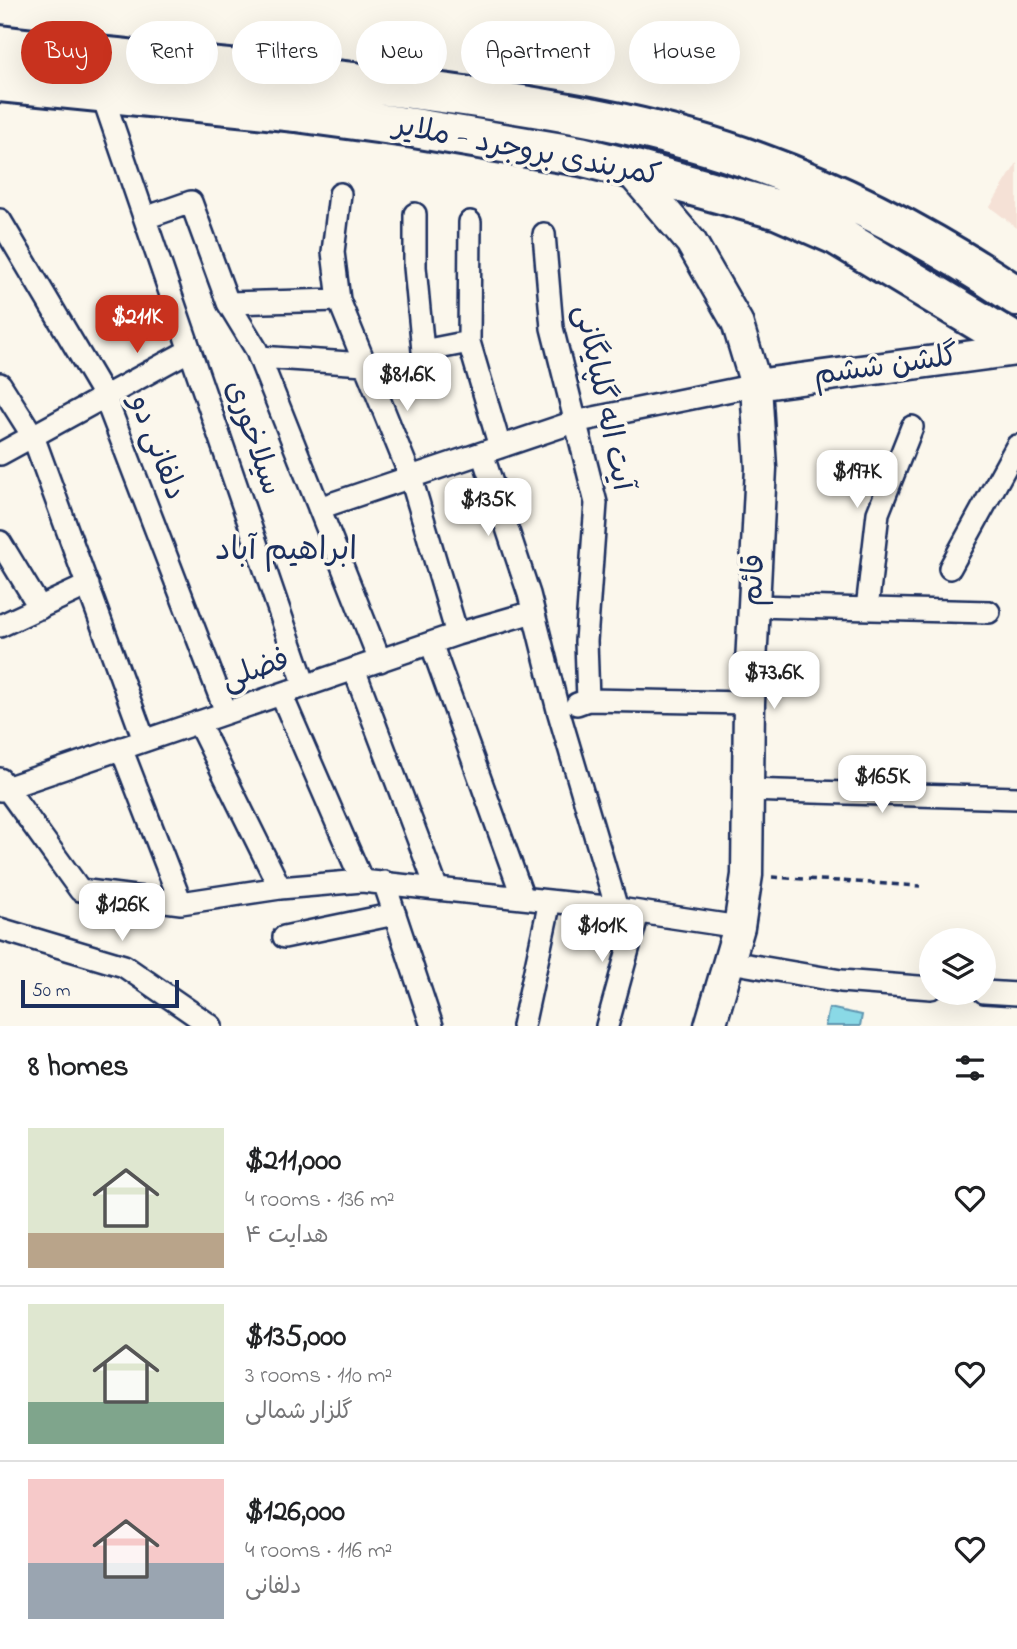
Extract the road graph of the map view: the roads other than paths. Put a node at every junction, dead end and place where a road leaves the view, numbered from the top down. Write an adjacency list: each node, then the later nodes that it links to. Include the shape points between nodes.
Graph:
1 (0, 44): 11 (highway, کمربندی بروجرد - ملایر, via 419,90 604,119 667,134 816,185 931,243)
2 (0, 82): 3 (highway, کمربندی بروجرد - ملایر)
3 (101, 91): 4 (highway, کمربندی بروجرد - ملایر, via 414,128); 7 (street, سیلاخوری)
4 (628, 168): 15 (highway, کمربندی بروجرد - ملایر, via 791,215 905,275); 21 (street, قائم, via 691,242 737,322)
5 (340, 194): 12 (street, via 333,252)
6 (415, 214): 14 (street, via 423,351)
7 (145, 218): 13 (street, via 191,202); 16 (street, سیلاخوری)
8 (0, 220): 22 (street, دلفانی دو)
9 (470, 222): 14 (street)
10 (544, 234): 23 (street, آیت اله گلپایگانی, via 552,328)
11 (1017, 296)
12 (339, 300): 13 (street); 19 (street)
13 (228, 303): 18 (street)
14 (469, 342): 27 (street)
15 (1017, 344)
16 (190, 350): 22 (street); 44 (street, سیلاخوری)
17 (1017, 350): 21 (street, گلشن ششم)
18 (259, 357): 19 (street); 30 (street)
19 (364, 364): 29 (street)
20 (0, 384): 25 (street)
21 (756, 385): 23 (street); 34 (street, قائم, via 761,468)
22 (105, 397): 25 (street); 49 (street, دلفانی دو)
23 (574, 422): 27 (street); 46 (street, آیت اله گلپایگانی, via 596,503 586,641)
24 (912, 427): 36 (street, via 878,513)
25 (33, 436): 28 (street); 33 (street)
26 (1017, 446): 32 (street)
27 (491, 450): 29 (street); 38 (street)
28 (0, 454)
29 (411, 478): 30 (street); 40 (street)
30 (319, 508): 42 (street)
31 (0, 542): 35 (street)
32 (950, 568)
33 (88, 585): 35 (street); 51 (street)
34 (754, 606): 36 (street); 47 (street, قائم)
35 (40, 608): 39 (street)
36 (867, 609): 37 (street)
37 (989, 611)
38 (533, 612): 40 (street, فضلی); 48 (street)
39 (0, 626)
40 (457, 635): 41 (street, فضلی)
41 (431, 643): 42 (street, فضلی); 60 (street)
42 (380, 661): 43 (street, فضلی)
43 (355, 669): 44 (street, فضلی); 59 (street)
44 (305, 686): 45 (street, فضلی)
45 (281, 694): 49 (street, فضلی); 56 (street)
46 (588, 700): 47 (street); 48 (street)
47 (749, 703): 54 (street, قائم)
48 (558, 710): 63 (street)
49 (226, 712): 50 (street, فضلی)
50 (198, 722): 51 (street, فضلی); 58 (street)
51 (144, 740): 52 (street, فضلی)
52 (121, 748): 53 (street, فضلی); 62 (street)
53 (2, 785): 62 (street, via 80,890)
54 (748, 790): 55 (street); 65 (street, قائم, via 747,875)
55 (1017, 799)
56 (362, 881): 57 (street); 58 (street)
57 (384, 882): 59 (street); 64 (street)
58 (281, 888): 62 (street)
59 (437, 889): 60 (street)
60 (523, 898): 61 (street)
61 (550, 901): 63 (street); 74 (street)
62 (181, 903)
63 (627, 911): 65 (street); 75 (street)
64 (395, 914): 67 (street); 73 (street)
65 (738, 927): 68 (street, قائم)
66 (0, 929): 72 (street, via 124,966)
67 (284, 937)
68 (730, 962): 69 (street, via 841,981); 76 (street, قائم)
69 (919, 987)
70 (996, 993): 71 (street)
71 (1017, 994)
72 (211, 1026)
73 (432, 1026)
74 (523, 1026)
75 (607, 1026)
76 (710, 1026)

